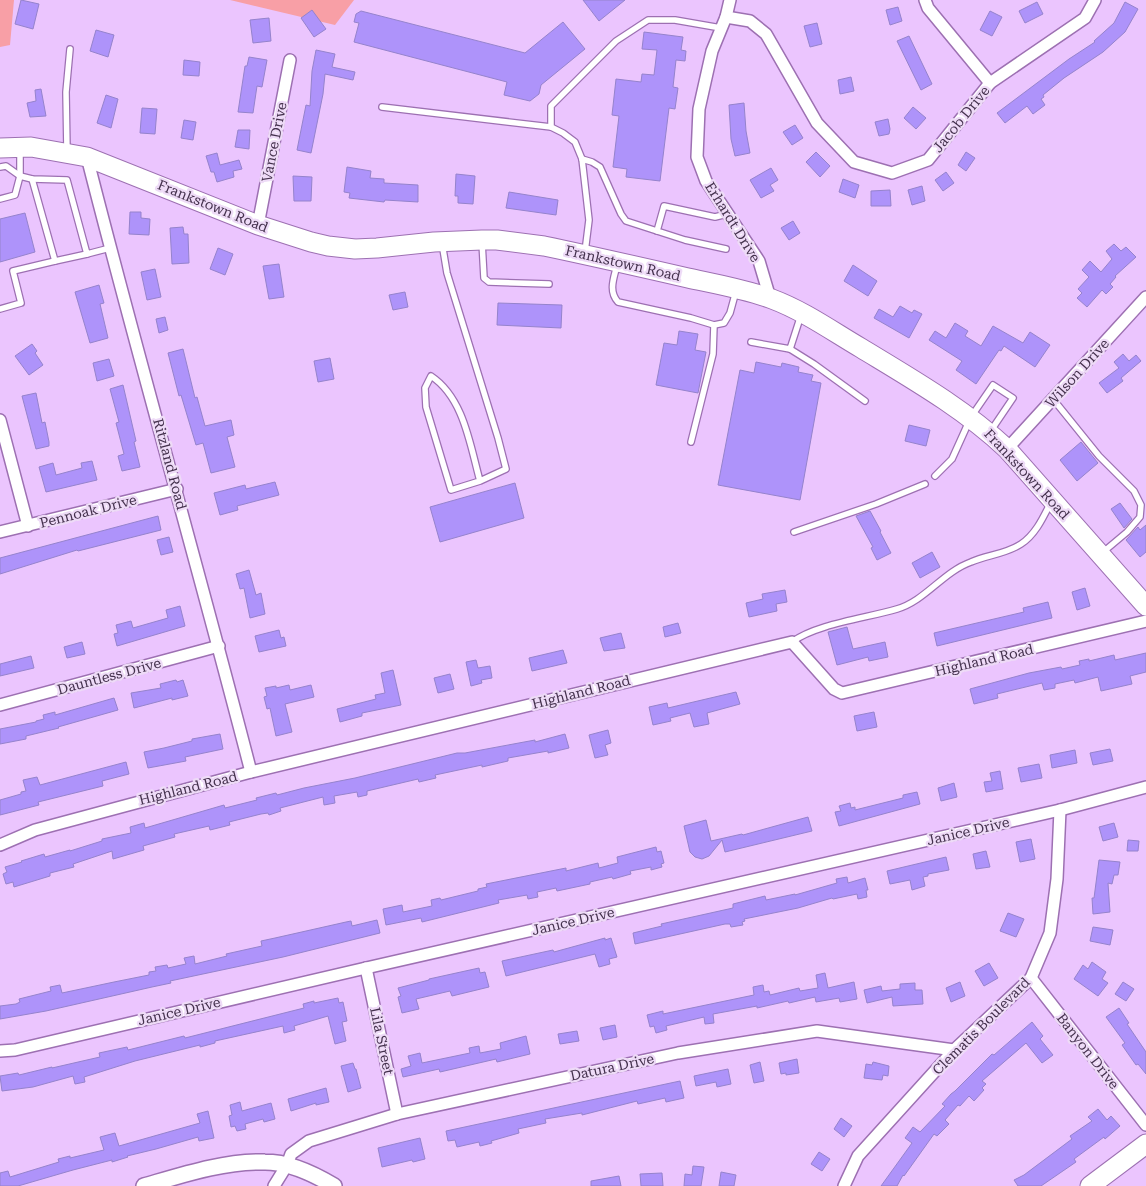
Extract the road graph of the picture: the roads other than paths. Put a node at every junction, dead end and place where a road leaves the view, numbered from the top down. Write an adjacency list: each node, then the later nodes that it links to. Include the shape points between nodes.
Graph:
1 (730, 0): 4 (street, Erhardt Drive)
2 (925, 0): 7 (street, via 928,8)
3 (1096, 0): 7 (street, Jacob Drive, via 1085,18)
4 (723, 23): 7 (street, Jacob Drive, via 750,21 766,34 817,123 854,162 892,173 928,160); 9 (lane, via 648,20 616,41 551,106); 19 (street, Erhardt Drive, via 712,51 699,109 697,157 706,181)
5 (70, 49): 12 (lane, via 66,92)
6 (290, 60): 20 (street, Vance Drive)
7 (990, 83)
8 (382, 107): 9 (lane)
9 (551, 127): 14 (lane, via 575,142)
10 (20, 147): 11 (main road, Frankstown Road); 12 (main road, Frankstown Road); 16 (lane)
11 (0, 148)
12 (67, 153): 13 (main road, Frankstown Road)
13 (87, 157): 20 (main road, Frankstown Road); 24 (street, Ritzland Road)
14 (582, 159): 21 (lane, via 600,167 626,221); 27 (lane, via 589,220)
15 (0, 167): 16 (lane, via 6,166)
16 (20, 176): 17 (lane); 18 (lane, via 15,195)
17 (32, 179): 26 (lane, via 67,180); 28 (lane)
18 (0, 199)
19 (727, 214): 21 (lane, via 715,217 664,206); 33 (street, Erhardt Drive, via 759,261)
20 (258, 225): 23 (main road, Frankstown Road, via 311,242 355,249)
21 (657, 230): 25 (lane)
22 (482, 240): 23 (main road, Frankstown Road); 27 (main road, Frankstown Road, via 530,244); 30 (lane, via 484,278 489,282)
23 (442, 241): 47 (lane, via 447,273 506,469)
24 (110, 248): 26 (lane); 49 (street, Ritzland Road)
25 (726, 249)
26 (87, 254): 28 (lane)
27 (584, 255): 29 (main road, Frankstown Road)
28 (55, 261): 34 (lane, via 13,272 21,303)
29 (617, 262): 31 (main road, Frankstown Road); 36 (lane, via 612,288 613,297 618,302)
30 (549, 284)
31 (736, 289): 33 (main road, Frankstown Road); 36 (lane, via 730,313 724,322)
32 (1146, 297): 39 (street, Wilson Drive)
33 (770, 298): 35 (main road, Frankstown Road)
34 (0, 309)
35 (802, 313): 38 (lane); 41 (main road, Frankstown Road)
36 (714, 325): 44 (lane, via 713,354)
37 (751, 342): 38 (lane)
38 (790, 349): 40 (lane)
39 (1052, 399): 45 (street, Wilson Drive); 54 (lane, via 1134,492 1141,505 1140,517)
40 (865, 401)
41 (971, 417): 43 (main road, Frankstown Road); 43 (lane, via 993,384 1014,398); 46 (lane, via 952,459)
42 (0, 420): 51 (street)
43 (990, 433): 45 (main road, Frankstown Road)
44 (691, 442)
45 (1007, 448): 50 (main road, Frankstown Road)
46 (935, 476)
47 (480, 481): 47 (lane, via 451,490 426,407 425,388 431,376 439,381 458,408)
48 (925, 484): 53 (lane)
49 (177, 489): 51 (street, Pennoak Drive); 58 (street, Ritzland Road)
50 (1053, 500): 54 (main road, Frankstown Road); 57 (lane, via 1037,527 1021,544 969,562 899,609 801,635)
51 (28, 526): 52 (street, Pennoak Drive)
52 (0, 532)
53 (794, 532)
54 (1100, 554): 55 (main road, Frankstown Road)
55 (1146, 606)
56 (1146, 621): 57 (street, Highland Road, via 842,693 834,689)
57 (792, 642): 60 (street, Highland Road)
58 (219, 646): 59 (street, Dauntless Drive); 60 (street, Ritzland Road)
59 (0, 705)
60 (251, 772): 63 (street, Highland Road, via 127,803 35,830)
61 (1146, 787): 62 (street, Janice Drive)
62 (1060, 810): 64 (street, Janice Drive); 65 (street, Clematis Boulevard, via 1057,879 1050,933)
63 (0, 845)
64 (366, 968): 67 (street, Janice Drive); 68 (street, Lila Street)
65 (1031, 978): 66 (street, Clematis Boulevard); 69 (street, Banyon Drive)
66 (954, 1050): 68 (street, Datura Drive, via 817,1031 678,1053); 75 (street, Clematis Boulevard, via 858,1156)
67 (0, 1051)
68 (397, 1114): 71 (street, Datura Drive, via 309,1141 291,1154)
69 (1146, 1125)
70 (1146, 1144): 76 (main road)
71 (287, 1165): 72 (street, via 266,1162 210,1168); 73 (street, Datura Drive); 74 (street)
72 (144, 1186)
73 (274, 1186)
74 (334, 1186)
75 (844, 1186)
76 (1090, 1186)

